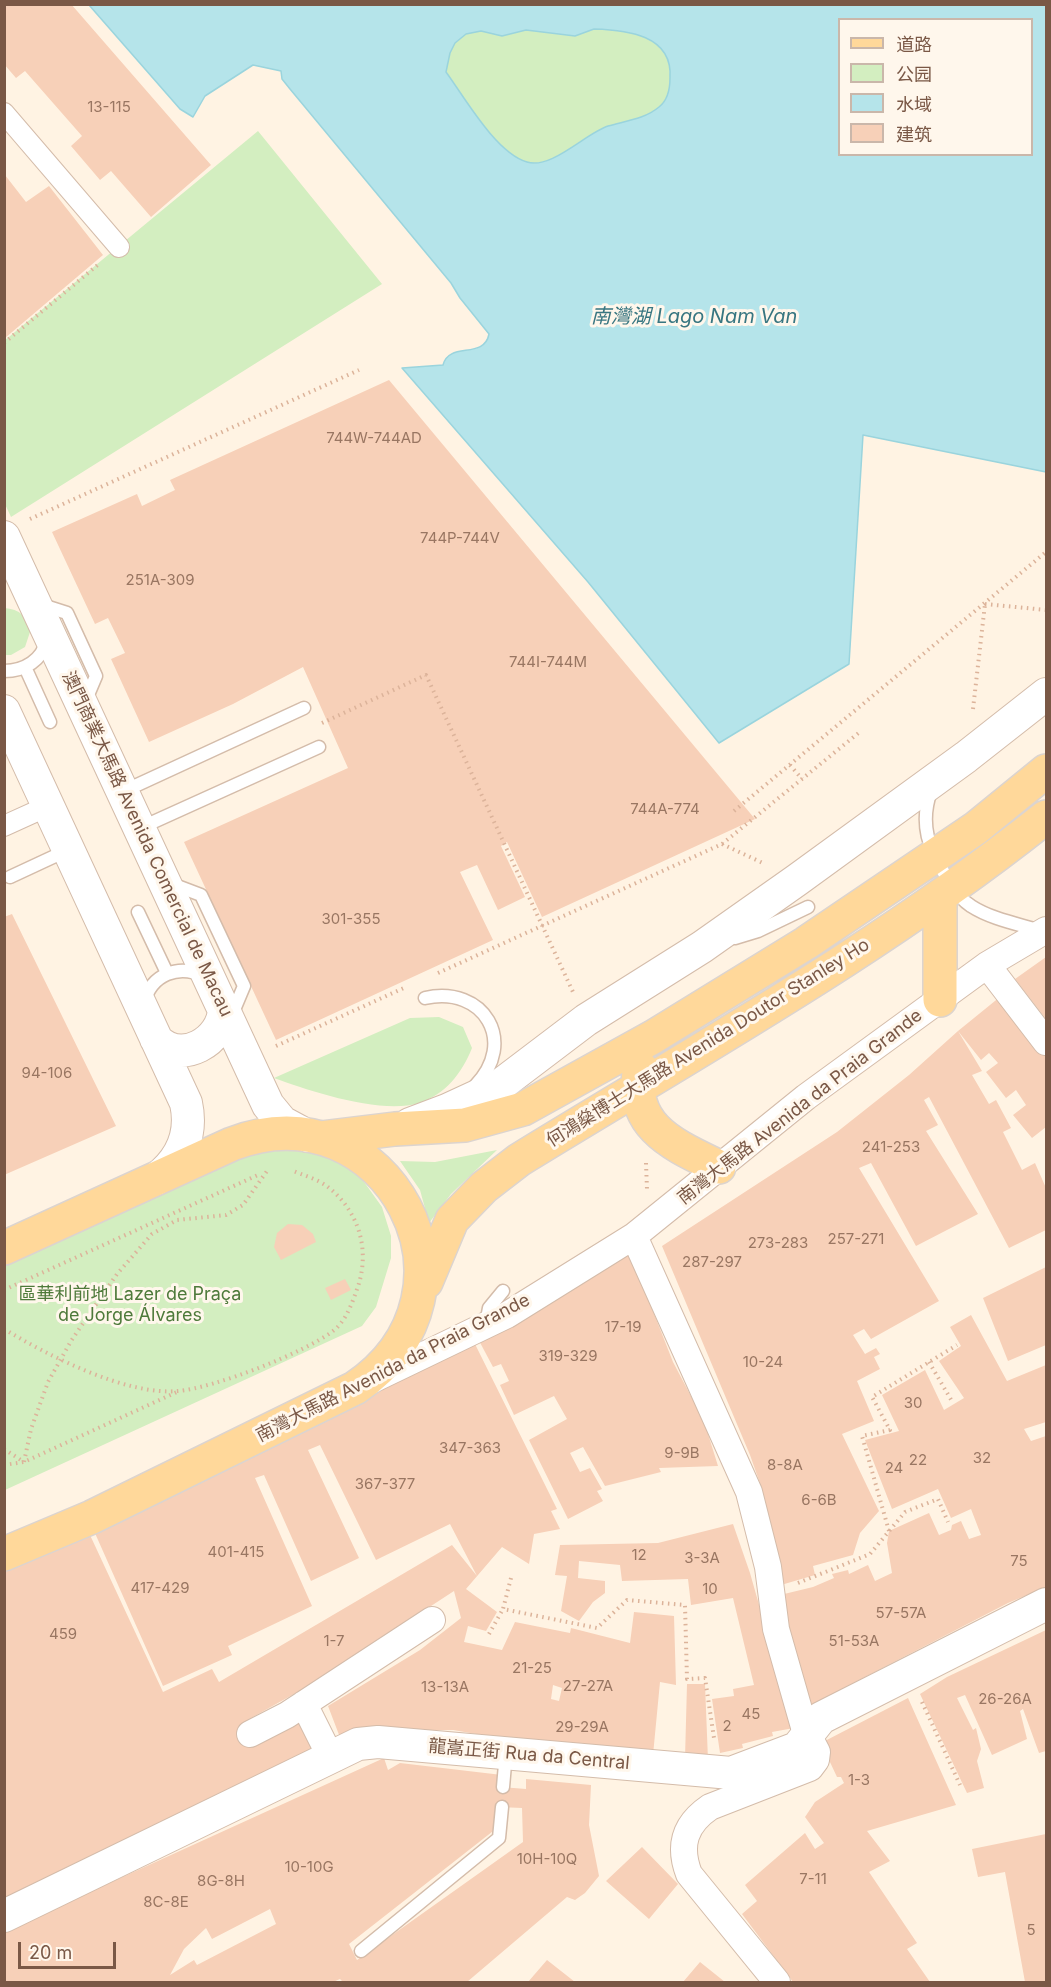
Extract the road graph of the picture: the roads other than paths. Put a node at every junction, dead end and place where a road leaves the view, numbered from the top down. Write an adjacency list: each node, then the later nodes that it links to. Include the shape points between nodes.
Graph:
1 (4, 113): 2 (street)
2 (118, 247)
3 (11, 537): 5 (street, 澳門商業大馬路 Avenida Comercial de Macau)
4 (4, 591): 5 (street, via 18,592)
5 (41, 616): 6 (lane, via 45,646); 16 (street, 澳門商業大馬路 Avenida Comercial de Macau)
6 (25, 667): 7 (lane); 11 (lane)
7 (4, 671)
8 (1047, 694): 15 (street)
9 (304, 708): 16 (lane)
10 (4, 711): 12 (street)
11 (50, 722)
12 (11, 738): 17 (street)
13 (320, 747): 20 (lane)
14 (1047, 771): 22 (main road, 何鴻燊博士大馬路 Avenida Doutor Stanley Ho)
15 (936, 779): 22 (lane, via 925,822); 37 (street, via 802,894 702,947 586,1020 499,1086)
16 (123, 792): 20 (street, 澳門商業大馬路 Avenida Comercial de Macau)
17 (48, 806): 19 (street); 21 (street)
18 (1047, 817): 25 (main road, 何鴻燊博士大馬路 Avenida Doutor Stanley Ho)
19 (4, 826)
20 (140, 829): 24 (street, 澳門商業大馬路 Avenida Comercial de Macau)
21 (69, 850): 23 (lane); 33 (street)
22 (933, 858): 25 (lane); 34 (main road, 何鴻燊博士大馬路 Avenida Doutor Stanley Ho, via 806,944)
23 (10, 877)
24 (165, 882): 32 (street, 澳門商業大馬路 Avenida Comercial de Macau); 32 (lane, via 201,895 244,986)
25 (946, 892): 27 (lane, via 999,919); 31 (main road); 36 (main road, 何鴻燊博士大馬路 Avenida Doutor Stanley Ho, via 773,1007)
26 (138, 912): 29 (lane)
27 (1046, 930): 28 (street, 南灣大馬路 Avenida da Praia Grande)
28 (987, 965): 31 (street, 南灣大馬路 Avenida da Praia Grande); 35 (street)
29 (167, 974): 32 (lane, via 194,971); 33 (lane, via 147,992)
30 (425, 998): 37 (lane, via 441,994 472,1002 484,1013 496,1042 487,1074)
31 (940, 1000): 40 (street, 南灣大馬路 Avenida da Praia Grande, via 806,1097)
32 (221, 1004): 33 (street, via 221,1025 206,1044 183,1050 170,1048); 39 (street, 澳門商業大馬路 Avenida Comercial de Macau, via 274,1114 291,1128)
33 (150, 1025): 41 (street, via 186,1103 188,1124 179,1156)
34 (653, 1037): 36 (main road, via 641,1063); 38 (main road, 何鴻燊博士大馬路 Avenida Doutor Stanley Ho, via 523,1109 465,1125)
35 (1047, 1042)
36 (636, 1089): 40 (main road, via 649,1122 669,1142); 45 (main road, 何鴻燊博士大馬路 Avenida Doutor Stanley Ho, via 519,1160 484,1187 452,1220)
37 (447, 1110): 38 (street)
38 (395, 1129): 39 (main road, 何鴻燊博士大馬路 Avenida Doutor Stanley Ho)
39 (314, 1138): 41 (main road, via 275,1134 243,1140); 45 (main road, via 341,1146 369,1163 386,1178 406,1207 420,1250)
40 (719, 1167): 42 (street, 南灣大馬路 Avenida da Praia Grande)
41 (156, 1179): 43 (main road)
42 (634, 1236): 46 (street, 南灣大馬路 Avenida da Praia Grande); 54 (street, via 749,1492 776,1629)
43 (4, 1248)
44 (503, 1291): 46 (lane, via 489,1308)
45 (417, 1308): 47 (main road, via 390,1358)
46 (486, 1325): 47 (street, 南灣大馬路 Avenida da Praia Grande)
47 (345, 1393): 48 (main road, 南灣大馬路 Avenida da Praia Grande)
48 (42, 1538): 49 (main road); 50 (main road, 南灣大馬路 Avenida da Praia Grande)
49 (4, 1544)
50 (4, 1554)
51 (1047, 1604): 54 (street, 龍嵩正街 Rua da Central, via 821,1718)
52 (432, 1620): 53 (street)
53 (304, 1704): 55 (street); 57 (street)
54 (808, 1733): 56 (street, 龍嵩正街 Rua da Central, via 797,1748 731,1773); 62 (street, via 818,1756 810,1768 710,1807 687,1829 682,1844 689,1874)
55 (250, 1734)
56 (506, 1753): 57 (street, 龍嵩正街 Rua da Central, via 378,1742 358,1744); 58 (lane)
57 (331, 1758): 60 (street, 龍嵩正街 Rua da Central)
58 (503, 1787)
59 (502, 1807): 61 (lane, via 500,1838)
60 (4, 1916)
61 (361, 1951)
62 (777, 1983)

